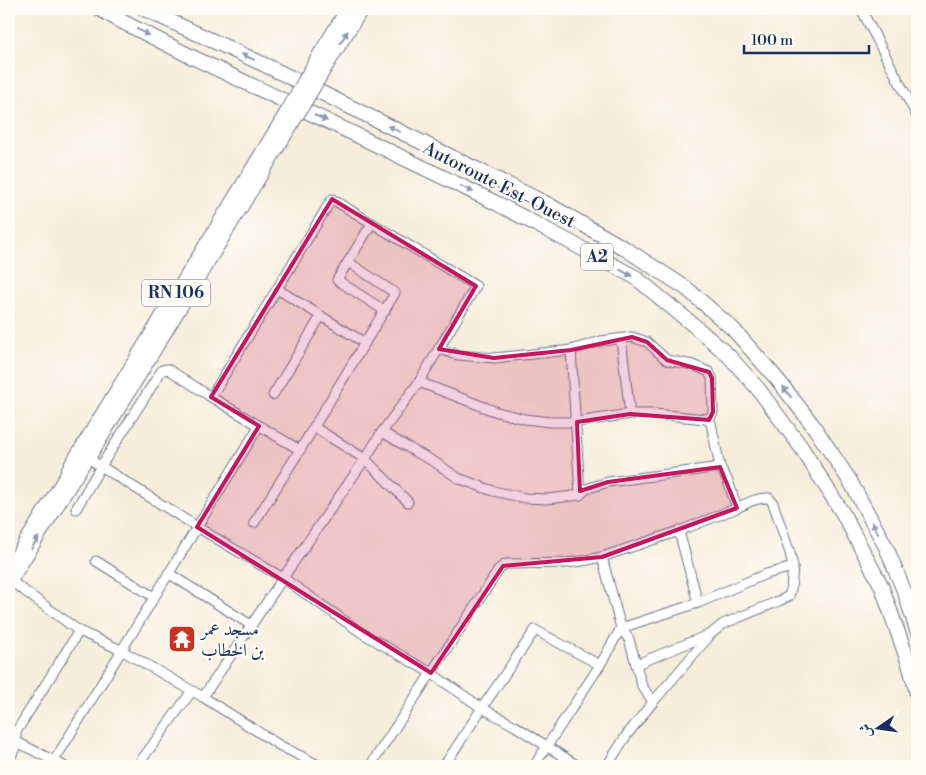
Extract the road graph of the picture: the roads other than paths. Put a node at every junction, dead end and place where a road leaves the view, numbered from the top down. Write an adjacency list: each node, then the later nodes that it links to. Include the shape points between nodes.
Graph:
1 (100, 9): 59 (highway, Autoroute Est-Ouest / A2, one-way to 59, via 551,232 635,277 697,328 729,356 759,390 801,447 842,512 881,585)
2 (144, 9): 51 (highway, Autoroute Est-Ouest / A2, one-way to 2, via 886,547 850,481 812,424 733,329 686,288 549,205)
3 (348, 9): 6 (highway, RN 106)
4 (361, 9): 6 (highway, RN 106, one-way to 4)
5 (861, 9): 7 (street)
6 (323, 61): 8 (highway, RN 106, bridge)
7 (917, 116)
8 (289, 118): 28 (highway, RN 106); 32 (highway, RN 106)
9 (372, 223): 10 (street); 11 (street, via 332,199); 16 (street, via 476,286)
10 (348, 262): 12 (street, via 395,293); 12 (street, via 338,280)
11 (277, 289): 13 (street); 20 (street)
12 (385, 311): 15 (street)
13 (321, 316): 15 (street); 19 (street)
14 (621, 339): 17 (street, via 600,341); 21 (street); 22 (street, via 632,337 647,342 667,360 709,372 713,412)
15 (365, 343): 25 (street)
16 (439, 349): 17 (street, via 458,355 494,358); 18 (street)
17 (571, 350): 23 (street)
18 (419, 382): 23 (street, via 525,419); 26 (street)
19 (272, 395)
20 (211, 397): 24 (street); 30 (street, via 168,369 162,370)
21 (630, 414): 22 (street); 23 (street)
22 (709, 420): 31 (street)
23 (577, 422): 33 (street)
24 (259, 426): 27 (street); 38 (street)
25 (314, 427): 27 (street); 29 (street)
26 (382, 432): 29 (street); 33 (street, via 458,478 493,491 525,498)
27 (300, 450): 37 (street)
28 (88, 458): 30 (street); 46 (main road, RN 106, one-way to 28)
29 (366, 459): 34 (street); 45 (street)
30 (101, 466): 36 (street); 38 (street)
31 (720, 466): 33 (street, via 608,482); 35 (street)
32 (68, 471): 42 (main road, RN 106)
33 (580, 495)
34 (408, 502)
35 (737, 508): 39 (street); 43 (street, via 769,498)
36 (76, 510)
37 (254, 523)
38 (197, 527): 44 (street); 45 (street)
39 (679, 531): 40 (street); 48 (street)
40 (602, 556): 50 (street); 57 (street, via 566,563 506,564 500,568)
41 (96, 561): 47 (street)
42 (9, 566)
43 (793, 567): 48 (street, via 766,574); 53 (street, via 789,596 723,624)
44 (168, 573): 47 (street); 49 (street)
45 (283, 578): 49 (street); 57 (street, via 362,633)
46 (10, 582): 52 (street)
47 (154, 597): 54 (street)
48 (698, 603): 50 (street)
49 (252, 625): 60 (street)
50 (621, 628): 55 (street, via 629,639); 56 (street)
51 (917, 630)
52 (79, 631): 54 (street); 64 (street, via 16,732)
53 (711, 634): 55 (street); 61 (street)
54 (121, 650): 58 (street); 67 (street)
55 (636, 664): 61 (street, via 642,686)
56 (600, 665): 62 (street, via 535,630); 65 (street)
57 (431, 673): 62 (street); 71 (street)
58 (192, 691): 60 (street); 69 (street)
59 (917, 693)
60 (203, 697): 70 (street)
61 (653, 702): 75 (street)
62 (482, 708): 65 (street); 72 (street)
63 (9, 738): 64 (street)
64 (17, 744): 66 (street); 67 (street)
65 (547, 746): 73 (street); 74 (street)
66 (9, 761)
67 (54, 761): 68 (street)
68 (64, 766)
69 (137, 766)
70 (320, 766)
71 (370, 766)
72 (444, 766)
73 (534, 766)
74 (578, 766)
75 (607, 766)

